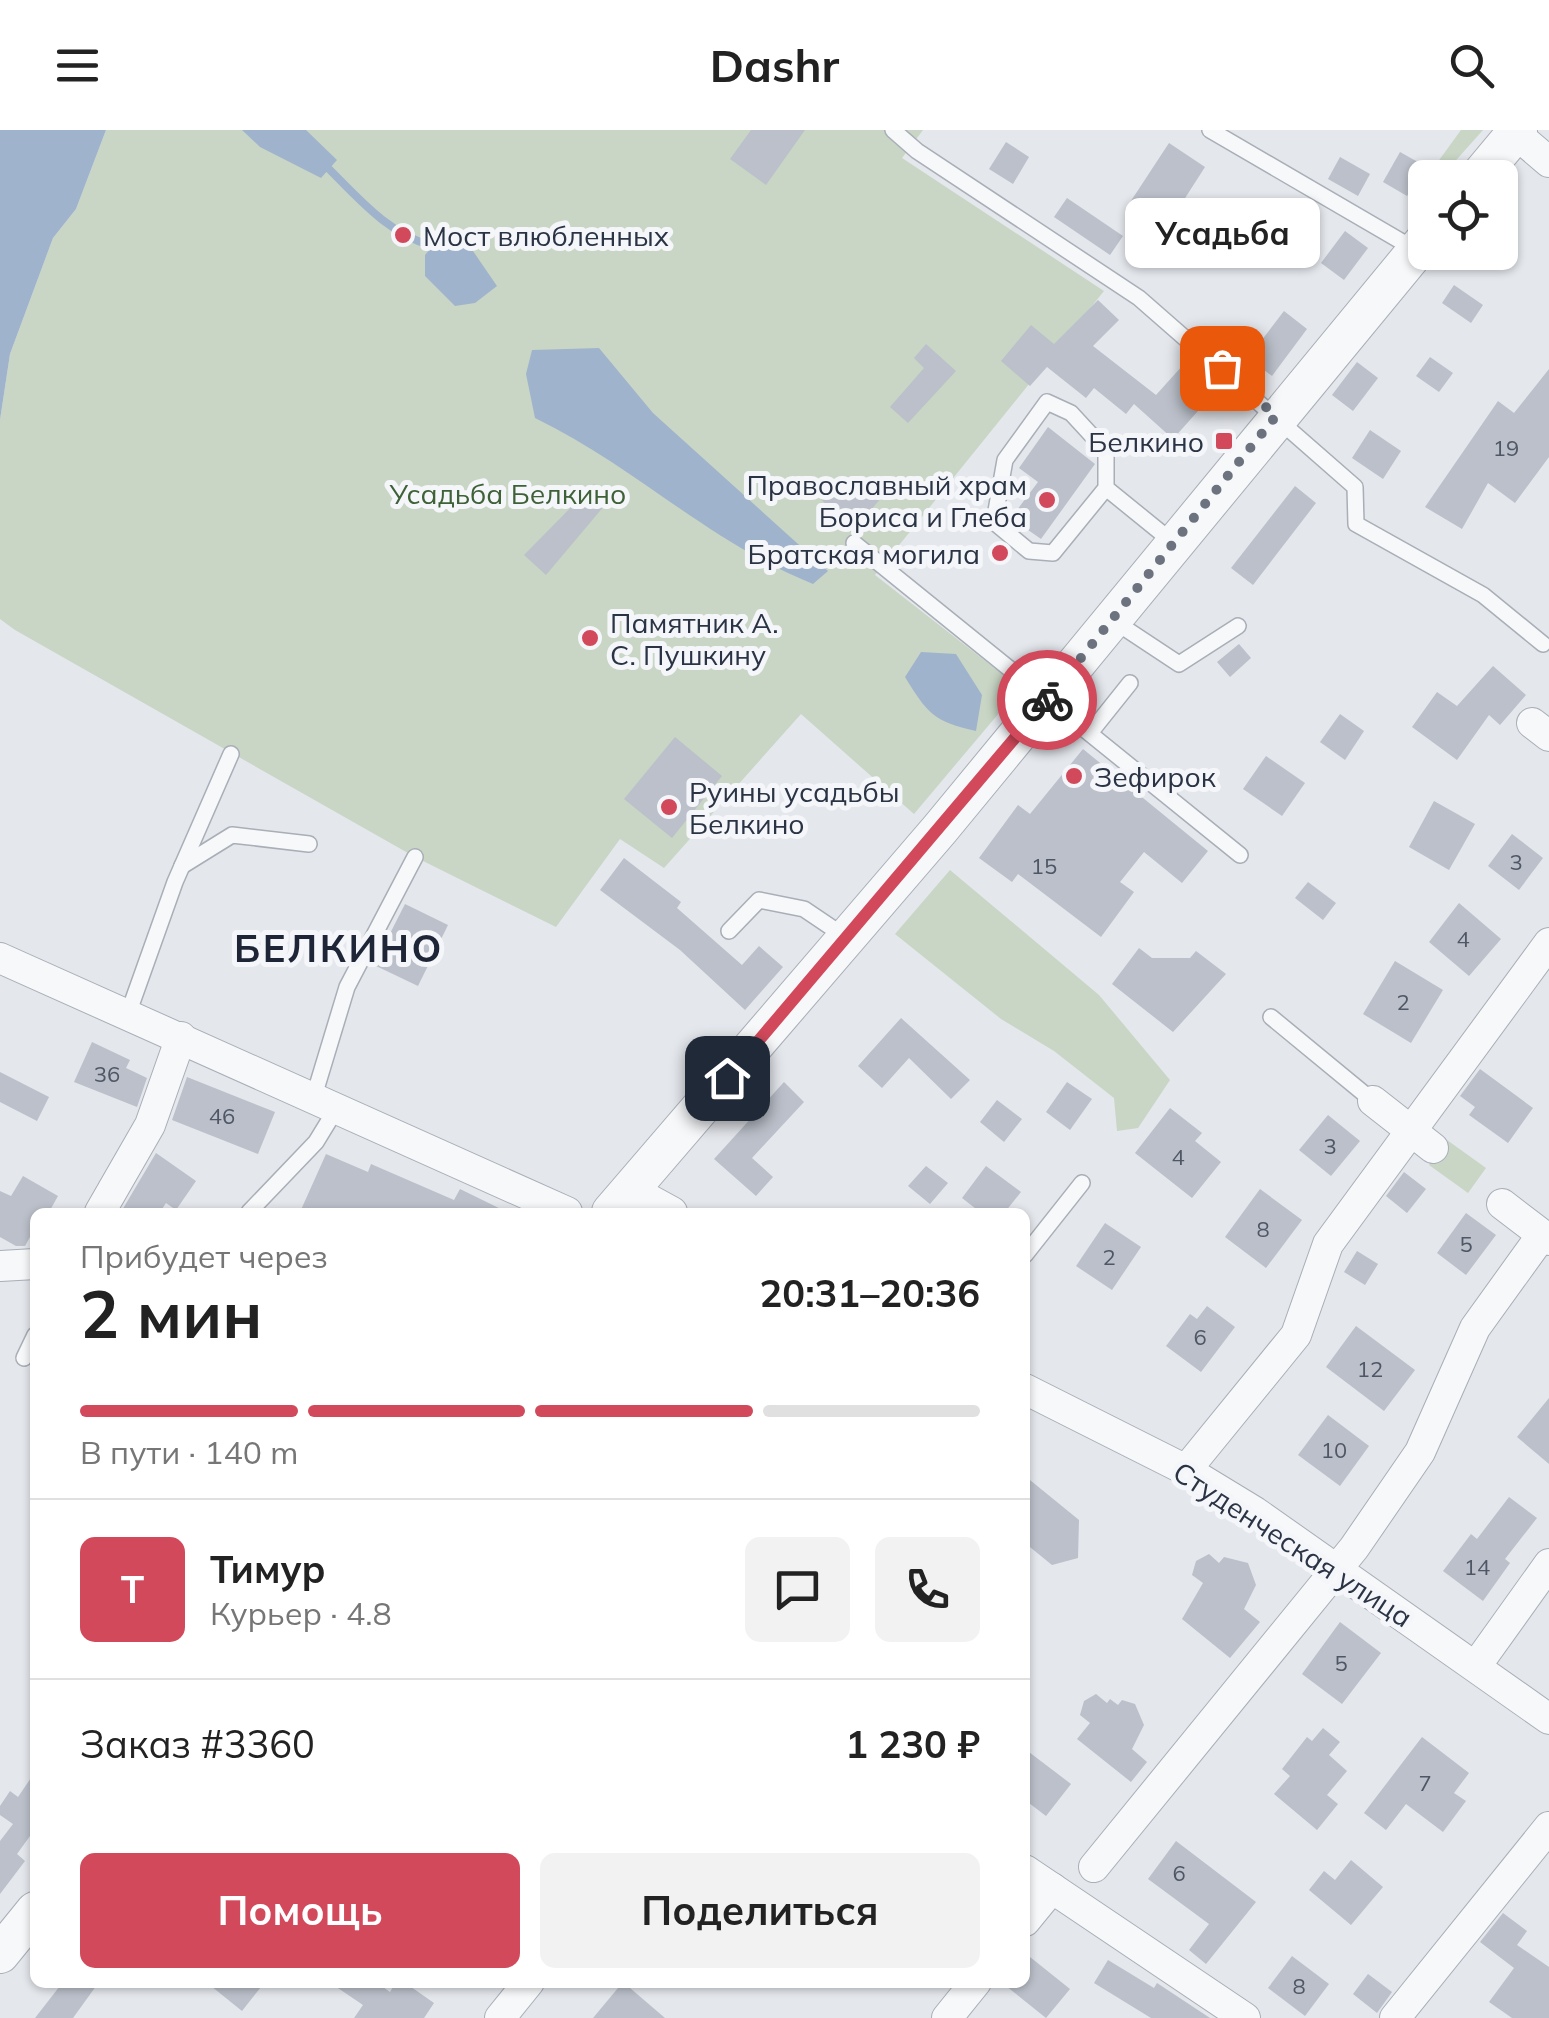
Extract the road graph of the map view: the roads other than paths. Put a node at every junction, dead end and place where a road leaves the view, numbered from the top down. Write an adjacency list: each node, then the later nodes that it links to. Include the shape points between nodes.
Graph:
1 (893, 130): 8 (lane, via 1139,298)
2 (1210, 130): 6 (lane)
3 (1517, 132): 4 (street); 5 (street)
4 (1493, 160)
5 (1549, 162)
6 (1408, 238)
7 (1408, 260): 8 (street)
8 (1276, 416): 11 (street); 14 (lane, via 1355,487 1356,524 1484,595)
9 (1106, 488): 9 (lane, via 1106,450 1072,413 1046,402 1005,460 994,522 1028,552 1052,553); 11 (lane)
10 (854, 543): 16 (lane)
11 (1175, 544): 12 (street)
12 (1114, 621): 13 (lane, via 1179,664); 16 (street)
13 (1238, 626)
14 (1543, 644)
15 (1130, 683): 17 (lane)
16 (1048, 699): 17 (lane); 24 (street)
17 (1090, 734): 20 (lane)
18 (231, 754): 22 (lane)
19 (308, 844): 22 (lane, via 232,835)
20 (1240, 855)
21 (415, 857): 30 (lane, via 347,987)
22 (182, 866): 27 (lane)
23 (730, 931): 24 (lane, via 758,900 804,909)
24 (847, 938): 34 (street)
25 (1549, 944): 32 (street)
26 (0, 958): 27 (street)
27 (128, 1014): 29 (street)
28 (1271, 1017): 31 (lane)
29 (181, 1037): 30 (street); 36 (street, via 150,1125)
30 (326, 1101): 37 (lane, via 316,1142); 38 (street)
31 (1372, 1101): 32 (street)
32 (1421, 1139): 47 (street, via 1328,1244 1296,1335)
33 (1082, 1183): 41 (lane)
34 (620, 1201): 39 (street)
35 (1502, 1204): 40 (street)
36 (102, 1208)
37 (259, 1208)
38 (558, 1208)
39 (653, 1208)
40 (1545, 1238): 49 (street, via 1475,1328 1420,1452)
41 (1030, 1249)
42 (30, 1264): 43 (street)
43 (0, 1266)
44 (30, 1345): 45 (lane)
45 (24, 1358)
46 (1030, 1392): 47 (street, Студенческая улица)
47 (1186, 1470): 49 (street, Студенческая улица)
48 (1549, 1564): 50 (street)
49 (1338, 1570): 50 (street, Студенческая улица); 53 (street)
50 (1476, 1666): 51 (street, Студенческая улица)
51 (1549, 1719)
52 (1549, 1827): 64 (street)
53 (1094, 1867)
54 (1030, 1873): 55 (street)
55 (1052, 1888): 56 (street); 63 (street)
56 (1030, 1916)
57 (30, 1917): 58 (street)
58 (0, 1954)
59 (524, 1988): 61 (street)
60 (971, 1988): 62 (street)
61 (500, 2018)
62 (947, 2018)
63 (1244, 2018)
64 (1395, 2018)

